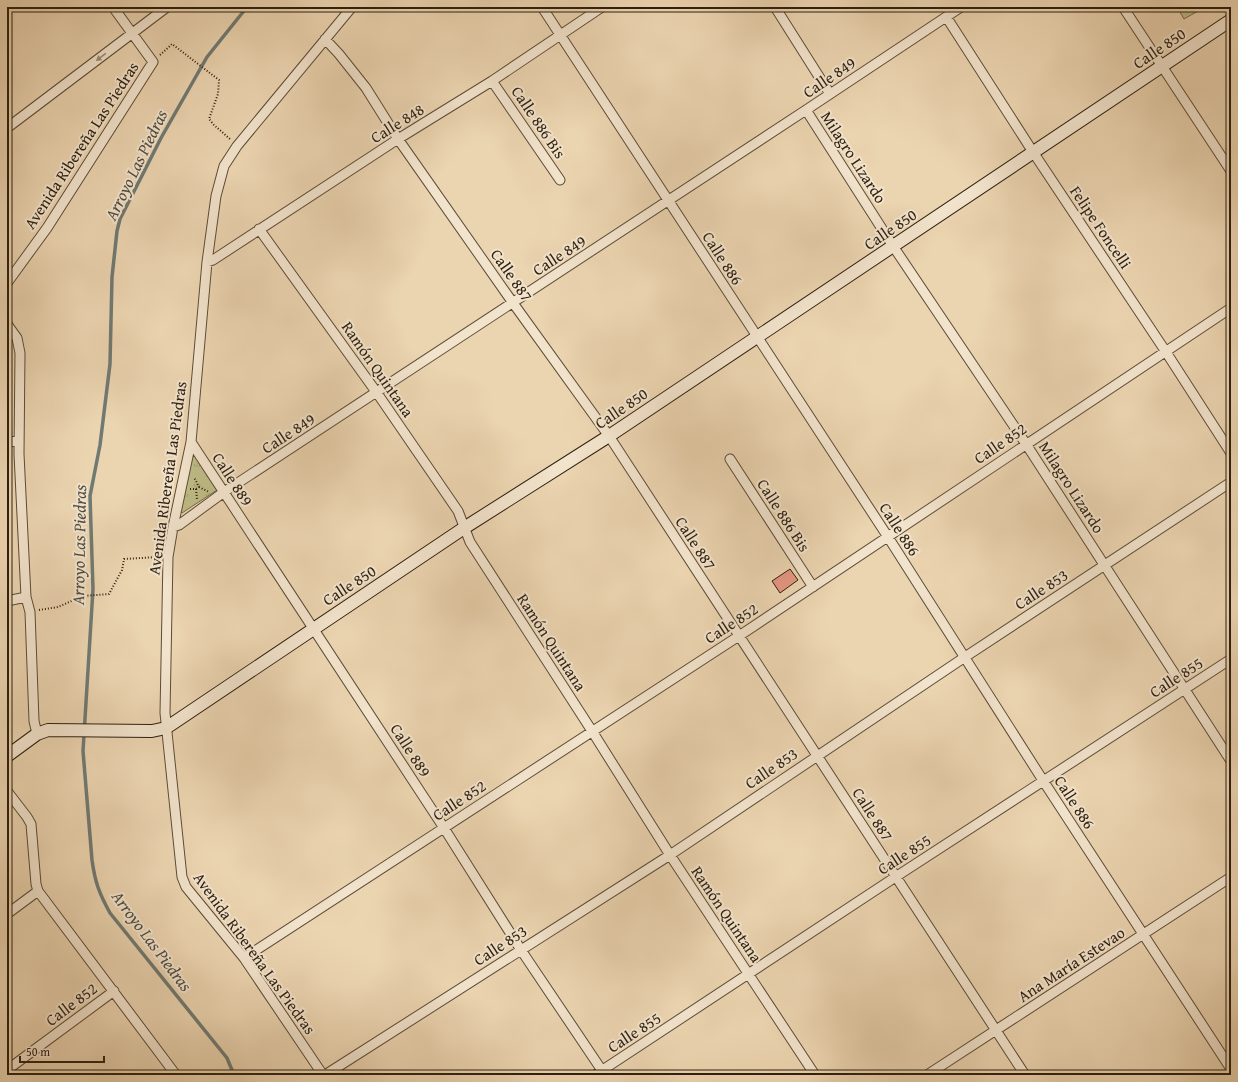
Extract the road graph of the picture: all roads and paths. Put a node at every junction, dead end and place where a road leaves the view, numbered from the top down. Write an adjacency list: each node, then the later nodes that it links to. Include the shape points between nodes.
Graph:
1 (113, 7): 11 (street)
2 (167, 7): 11 (street)
3 (352, 7): 13 (street, Avenida Ribereña Las Piedras)
4 (542, 7): 12 (street, Calle 886)
5 (602, 7): 12 (street, Calle 848)
6 (775, 7): 17 (street)
7 (1122, 7): 15 (street)
8 (957, 8): 9 (street, Calle 849)
9 (947, 18): 17 (street, Calle 849); 22 (street, Felipe Foncelli)
10 (1231, 20): 15 (main road, Calle 850)
11 (132, 33): 14 (street); 19 (street, one-way to 19)
12 (560, 34): 16 (street, Calle 848); 25 (street, Calle 886)
13 (325, 39): 20 (street, Calle 887, via 366,88); 21 (street, Avenida Ribereña Las Piedras)
14 (153, 62): 21 (path, via 172,44 219,80 218,94 209,119); 29 (street, Avenida Ribereña Las Piedras, via 47,228)
15 (1161, 66): 22 (main road, Calle 850); 23 (street)
16 (492, 80): 20 (street, Calle 848); 24 (street, Calle 886 Bis)
17 (830, 94): 18 (street, Calle 849)
18 (806, 110): 25 (street, Calle 849); 27 (street, Milagro Lizardo)
19 (7, 128)
20 (398, 139): 26 (street, Calle 848); 30 (street, Calle 887)
21 (237, 146): 28 (street, Avenida Ribereña Las Piedras, via 224,166 219,180)
22 (1033, 152): 27 (main road, Calle 850); 34 (street, Felipe Foncelli)
23 (1231, 172)
24 (560, 180)
25 (668, 201): 30 (street, Calle 849); 33 (street, Calle 886)
26 (259, 229): 28 (street, Calle 848); 35 (street, Ramón Quintana)
27 (893, 246): 33 (main road, Calle 850); 40 (street, Milagro Lizardo)
28 (207, 262): 38 (street, Avenida Ribereña Las Piedras)
29 (7, 283)
30 (513, 303): 35 (street, Calle 849); 36 (street, Calle 887)
31 (1231, 308): 34 (street, Calle 852)
32 (10, 327): 37 (street, via 17,338 20,353)
33 (757, 337): 36 (main road, Calle 850); 47 (street, Calle 886)
34 (1166, 352): 40 (street, Calle 852); 41 (street, Felipe Foncelli)
35 (377, 393): 44 (street, Calle 849); 46 (street, Ramón Quintana, via 458,511)
36 (609, 436): 46 (main road, Calle 850); 55 (street, Calle 887)
37 (19, 440): 39 (street); 51 (street)
38 (191, 442): 44 (street, Calle 889); 45 (street, Avenida Ribereña Las Piedras)
39 (7, 443)
40 (1026, 444): 47 (street, Calle 852); 49 (street, Milagro Lizardo)
41 (1231, 453)
42 (730, 459): 50 (street, Calle 886 Bis)
43 (1231, 482): 49 (street, Calle 853)
44 (224, 492): 45 (street, Calle 849, via 179,525); 54 (street, Calle 889)
45 (172, 527): 48 (street, Avenida Ribereña Las Piedras)
46 (464, 528): 54 (main road, Calle 850); 60 (street, Ramón Quintana, via 470,542)
47 (888, 537): 50 (street, Calle 852); 56 (street, Calle 886)
48 (168, 557): 53 (path, via 124,559 122,570 109,594 83,596 58,607); 59 (street, Avenida Ribereña Las Piedras)
49 (1104, 566): 56 (street, Calle 853); 58 (street, Milagro Lizardo)
50 (813, 587): 55 (street, Calle 852)
51 (26, 597): 52 (street); 53 (street)
52 (7, 601)
53 (30, 612): 61 (street, via 34,721)
54 (313, 628): 59 (main road, Calle 850); 67 (street, Calle 889)
55 (740, 636): 60 (street, Calle 852); 62 (street, Calle 887)
56 (965, 657): 62 (street, Calle 853); 65 (street, Calle 886)
57 (1231, 659): 58 (street, Calle 855)
58 (1184, 689): 64 (street, Milagro Lizardo); 65 (street, Calle 855)
59 (166, 728): 61 (main road, Calle 850, via 152,731 48,730); 75 (street, Avenida Ribereña Las Piedras, via 182,877 186,887)
60 (592, 731): 67 (street, Calle 852); 68 (street, Ramón Quintana)
61 (37, 734): 63 (main road, Calle 850)
62 (817, 755): 68 (street, Calle 853); 69 (street, Calle 887)
63 (7, 756)
64 (1231, 761)
65 (1044, 782): 69 (street, Calle 855); 73 (street, Calle 886)
66 (7, 791): 71 (street, via 31,824)
67 (444, 828): 74 (street, Calle 889); 75 (street, Calle 852)
68 (670, 855): 74 (street, Calle 853); 76 (street, Ramón Quintana)
69 (897, 876): 76 (street, Calle 855); 78 (street, Calle 887)
70 (1231, 877): 73 (street, Ana María Estevao)
71 (38, 891): 72 (street); 77 (street)
72 (7, 914)
73 (1144, 935): 78 (street, Ana María Estevao); 79 (street, Calle 886)
74 (521, 950): 81 (street, Calle 889); 83 (street, Calle 853)
75 (244, 958): 83 (street, Avenida Ribereña Las Piedras)
76 (750, 974): 81 (street, Calle 855); 84 (street, Ramón Quintana)
77 (114, 991): 80 (street, Calle 852); 82 (street)
78 (996, 1030): 85 (street, Ana María Estevao); 86 (street, Calle 887)
79 (1231, 1069)
80 (7, 1070)
81 (601, 1074)
82 (176, 1075)
83 (324, 1075)
84 (815, 1075)
85 (927, 1075)
86 (1025, 1075)

